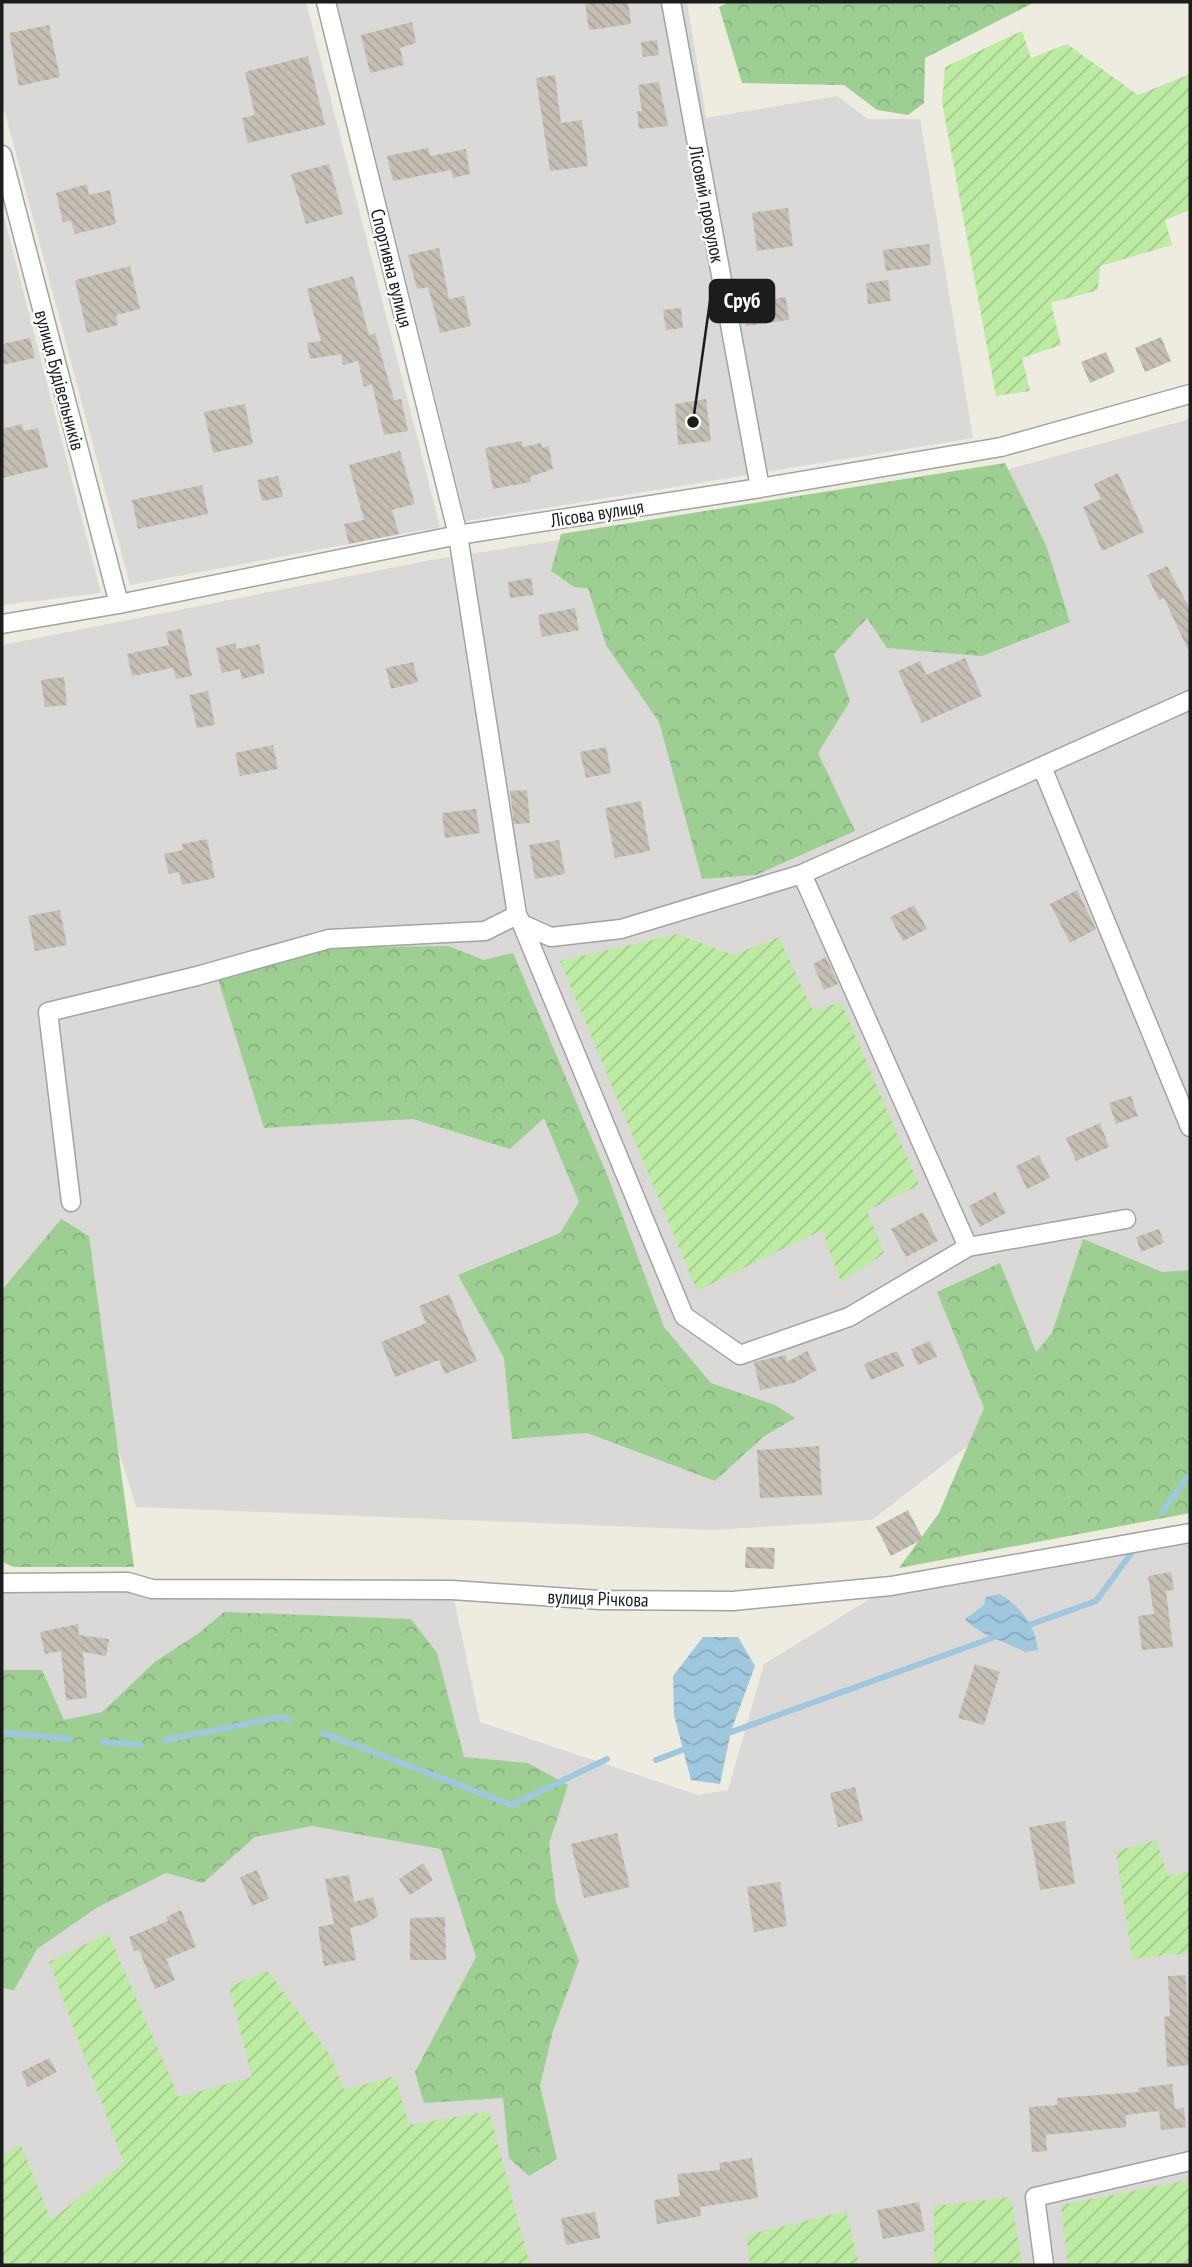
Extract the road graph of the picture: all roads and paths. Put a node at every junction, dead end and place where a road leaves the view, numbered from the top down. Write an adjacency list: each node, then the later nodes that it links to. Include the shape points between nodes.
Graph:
1 (326, 2): 6 (street, Спортивна вулиця)
2 (671, 2): 5 (street, Лісовий провулок)
3 (2, 155): 7 (street, вулиця Будівельників)
4 (1190, 394): 5 (street, Лісова вулиця, via 1001,447)
5 (760, 488): 6 (street, Лісова вулиця)
6 (458, 535): 7 (street, Лісова вулиця); 12 (street, Спортивна вулиця)
7 (119, 604): 8 (street, Лісова вулиця)
8 (2, 624)
9 (1190, 700): 10 (street)
10 (1042, 767): 11 (street); 13 (street)
11 (802, 874): 12 (street, via 621,929 551,937); 16 (street)
12 (520, 920): 14 (street, via 485,932 329,939 48,1012); 16 (street, Спортивна вулиця, via 684,1317 740,1355 849,1318)
13 (1190, 1127)
14 (71, 1202)
15 (1126, 1219): 16 (street)
16 (968, 1247)
17 (1190, 1533): 18 (street, вулиця Річкова, via 891,1586 733,1601 600,1600 452,1590 152,1589 128,1582)
18 (2, 1583)
19 (1190, 2161): 20 (street, via 1035,2197)
20 (1044, 2265)

